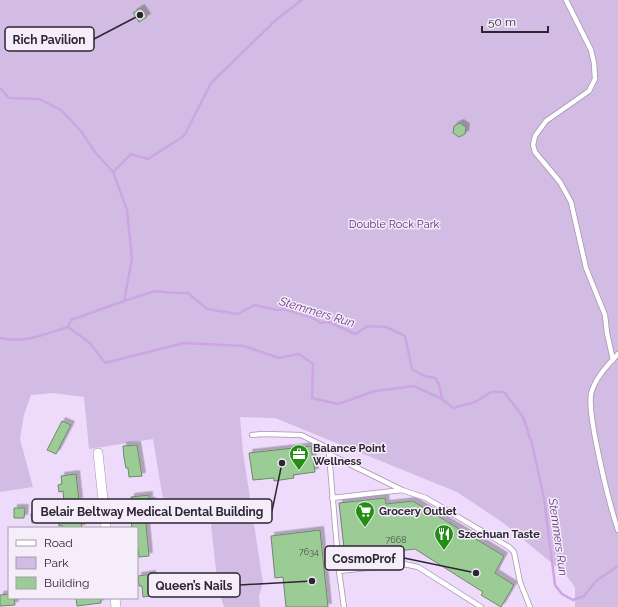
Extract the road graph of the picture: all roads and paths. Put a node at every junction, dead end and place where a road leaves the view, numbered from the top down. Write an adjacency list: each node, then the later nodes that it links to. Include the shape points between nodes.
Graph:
1 (566, 0): 3 (lane, via 591,50 595,79 589,90 546,121 535,136 533,146 560,182 571,202 586,268 605,315)
2 (618, 354): 3 (lane)
3 (613, 360): 10 (lane, via 599,376 590,405 597,448)
4 (252, 435): 6 (lane, via 301,435 328,448)
5 (98, 453): 9 (street)
6 (329, 454): 7 (lane); 8 (lane)
7 (402, 490): 8 (lane); 14 (lane, via 426,498 509,547 514,552 520,582)
8 (332, 498): 11 (lane)
9 (106, 527)
10 (618, 530)
11 (339, 571): 12 (lane); 13 (lane, via 404,564 418,567)
12 (344, 607)
13 (481, 607)
14 (530, 607)

